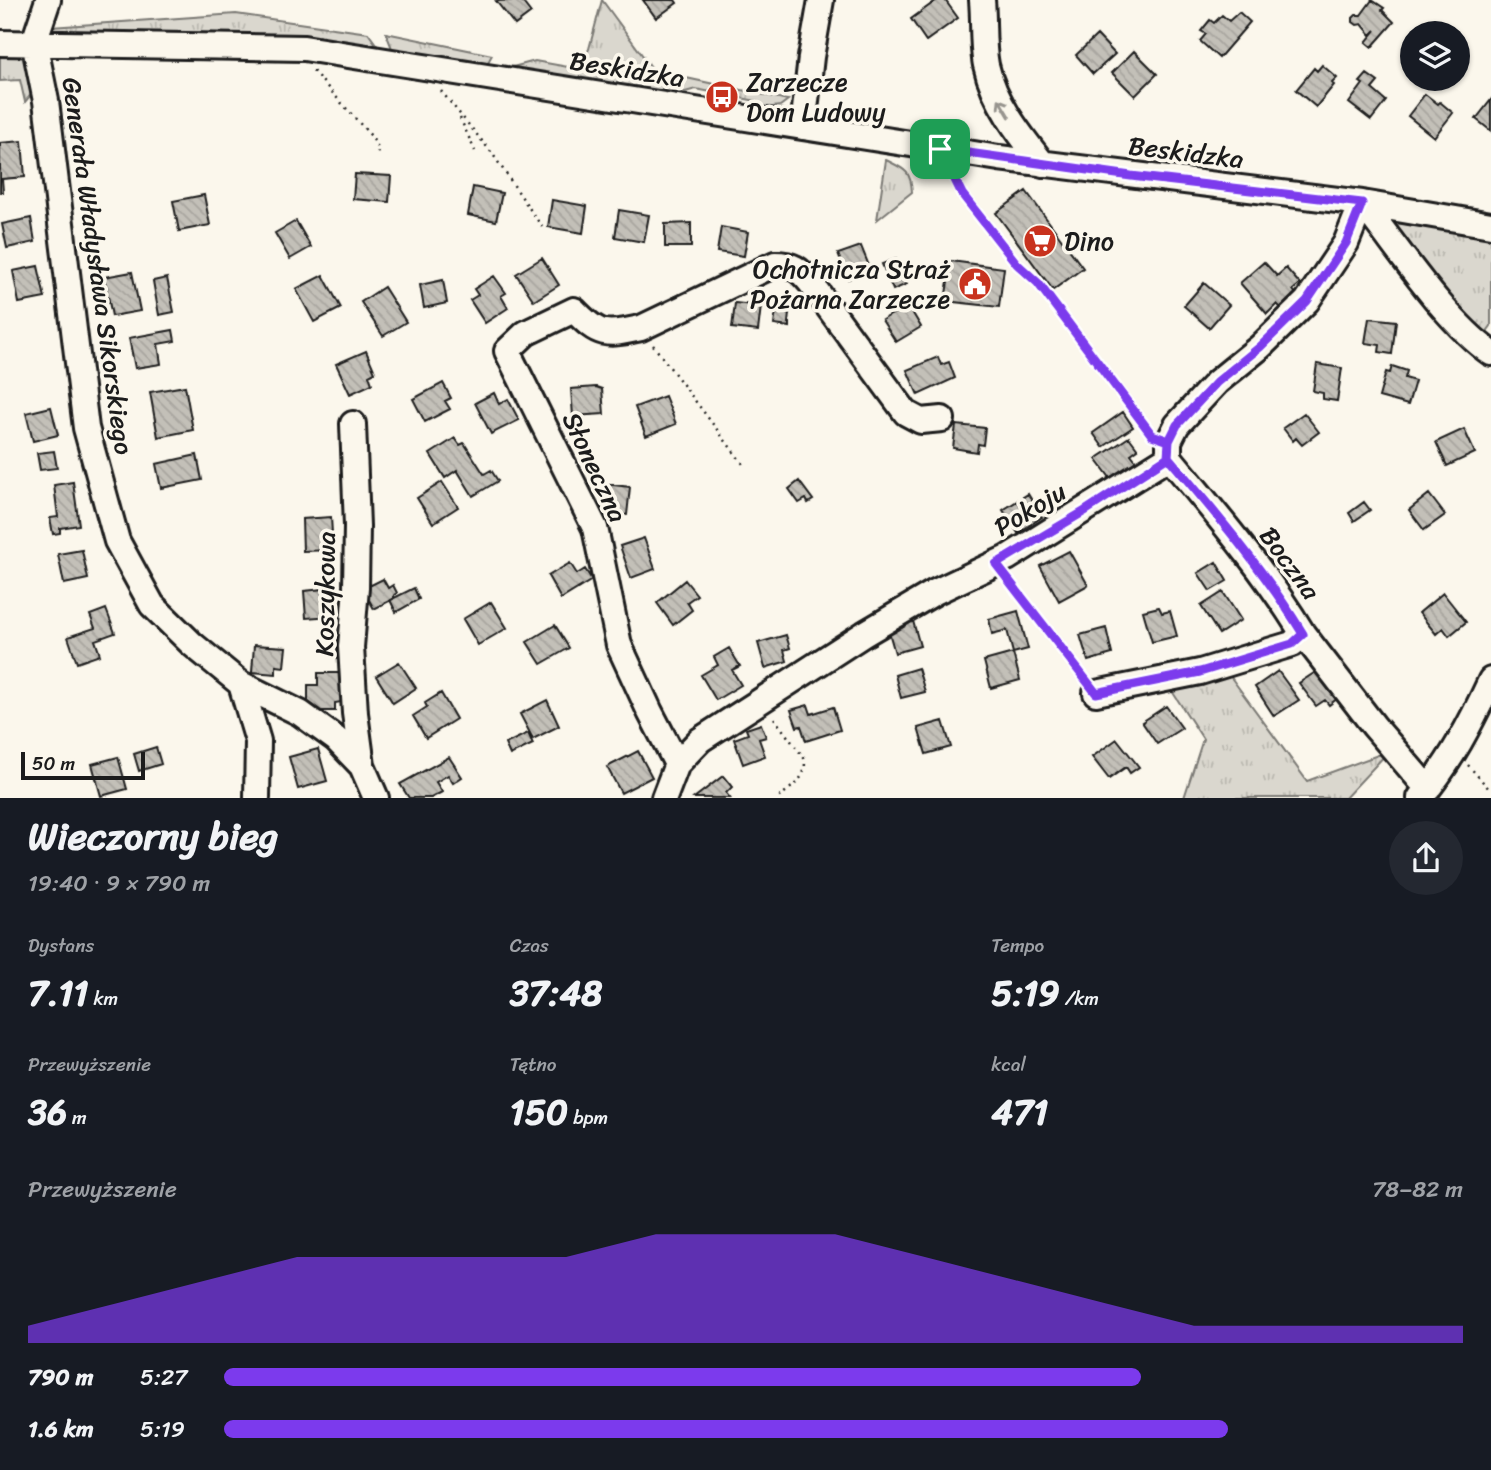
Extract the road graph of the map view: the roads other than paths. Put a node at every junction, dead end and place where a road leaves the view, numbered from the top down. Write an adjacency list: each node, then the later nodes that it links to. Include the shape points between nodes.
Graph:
1 (48, 0): 4 (street)
2 (821, 0): 6 (street)
3 (982, 0): 7 (street, one-way to 3, via 998,99 986,65)
4 (34, 42): 5 (street, Beskidzka); 6 (street, Beskidzka, via 292,47); 16 (street, Generała Władysława Sikorskiego, via 48,119 86,428 117,541 152,605)
5 (0, 43)
6 (803, 127): 7 (street, Beskidzka)
7 (1043, 164): 8 (street, Beskidzka)
8 (1362, 203): 9 (street, Beskidzka); 10 (street, via 1440,303); 13 (street, Pokoju, via 1346,243 1307,301 1217,382 1177,425)
9 (1491, 225)
10 (1491, 353)
11 (942, 419): 18 (street, Słoneczna, via 921,421 906,413 810,282 798,268 787,264 775,264 623,332 592,329 574,310 526,333 507,351 596,528 619,645)
12 (353, 424): 19 (street, Koszykowa, via 356,588 351,647)
13 (1169, 449): 14 (street, Boczna); 18 (street, Pokoju, via 1085,511 864,634 700,740)
14 (1303, 634): 17 (street, Boczna, via 1292,644 1200,672); 20 (street)
15 (1491, 680): 20 (street)
16 (241, 684): 19 (street, Generała Władysława Sikorskiego, via 300,713); 21 (street, via 258,741)
17 (1096, 693)
18 (677, 764): 23 (street, Pokoju)
19 (362, 765): 22 (street, Generała Władysława Sikorskiego)
20 (1424, 794)
21 (257, 798)
22 (376, 798)
23 (664, 798)

